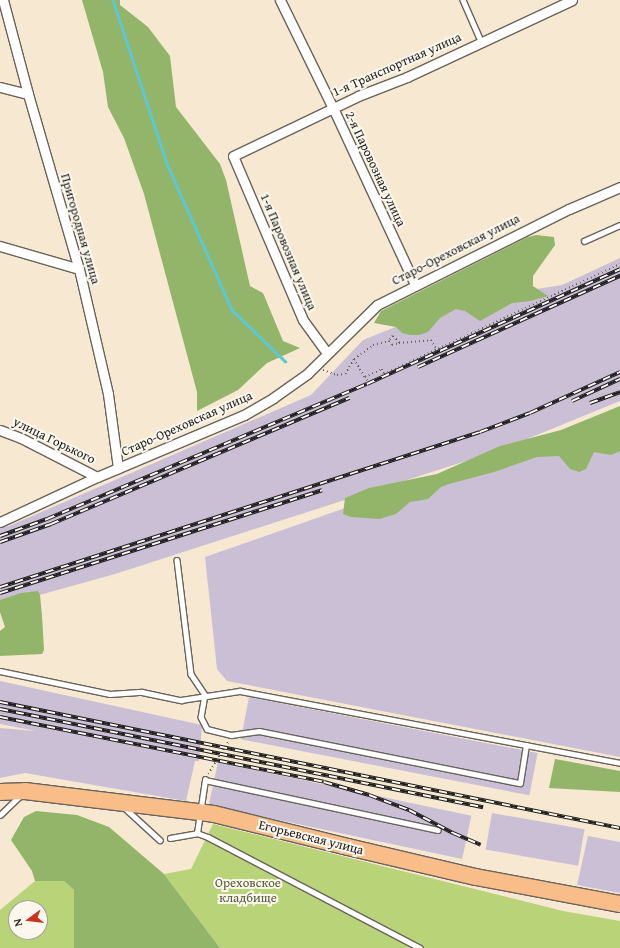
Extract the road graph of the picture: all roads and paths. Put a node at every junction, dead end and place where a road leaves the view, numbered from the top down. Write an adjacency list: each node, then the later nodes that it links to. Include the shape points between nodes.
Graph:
1 (3, 0): 7 (street, Пригородная улица)
2 (280, 0): 8 (street, 2-я Паровозная улица)
3 (463, 0): 5 (lane)
4 (572, 0): 5 (street, 1-я Транспортная улица)
5 (481, 41): 8 (street, 1-я Транспортная улица, via 407,77)
6 (0, 87): 7 (street)
7 (28, 94): 15 (street, Пригородная улица)
8 (333, 108): 9 (street, 1-я Транспортная улица); 16 (street, 2-я Паровозная улица)
9 (233, 156): 20 (street, 1-я Паровозная улица, via 303,320)
10 (620, 187): 16 (street, Старо-Ореховская улица, via 569,209)
11 (620, 225): 12 (lane)
12 (584, 241)
13 (0, 246): 15 (street)
14 (620, 264): 19 (path)
15 (79, 269): 26 (street, Пригородная улица, via 108,394)
16 (415, 285): 20 (street, Старо-Ореховская улица, via 376,305)
17 (389, 341): 18 (path, via 392,345); 18 (path, via 393,336); 21 (path, via 373,345)
18 (399, 343): 19 (path, via 431,340)
19 (437, 349): 23 (path, via 384,374 382,369)
20 (327, 353): 22 (street, Старо-Ореховская улица)
21 (354, 360): 22 (path, via 345,374 337,375); 23 (path)
22 (314, 366): 26 (street, Старо-Ореховская улица, via 273,398 244,415)
23 (365, 376): 24 (path)
24 (367, 381)
25 (0, 430): 27 (street, улица Горького)
26 (118, 468): 27 (street, Старо-Ореховская улица)
27 (97, 477): 28 (street, Старо-Ореховская улица)
28 (0, 522)
29 (177, 560): 31 (lane, via 191,674)
30 (0, 671): 31 (lane, via 110,694 142,692 181,700)
31 (205, 695): 32 (lane, via 201,717 207,729); 33 (lane, via 240,691)
32 (231, 735): 33 (lane, via 259,731 520,783); 35 (path)
33 (526, 745): 34 (lane)
34 (620, 763)
35 (205, 780): 39 (lane); 41 (lane)
36 (25, 791): 37 (highway, Егорьевская улица); 38 (highway, Егорьевская улица); 40 (lane)
37 (0, 792)
38 (119, 802): 39 (highway, Егорьевская улица); 44 (lane)
39 (200, 812): 42 (lane); 45 (highway, Егорьевская улица, via 476,877)
40 (0, 815)
41 (438, 830)
42 (197, 833): 43 (lane); 46 (lane)
43 (170, 838)
44 (160, 840)
45 (620, 904)
46 (420, 948)

